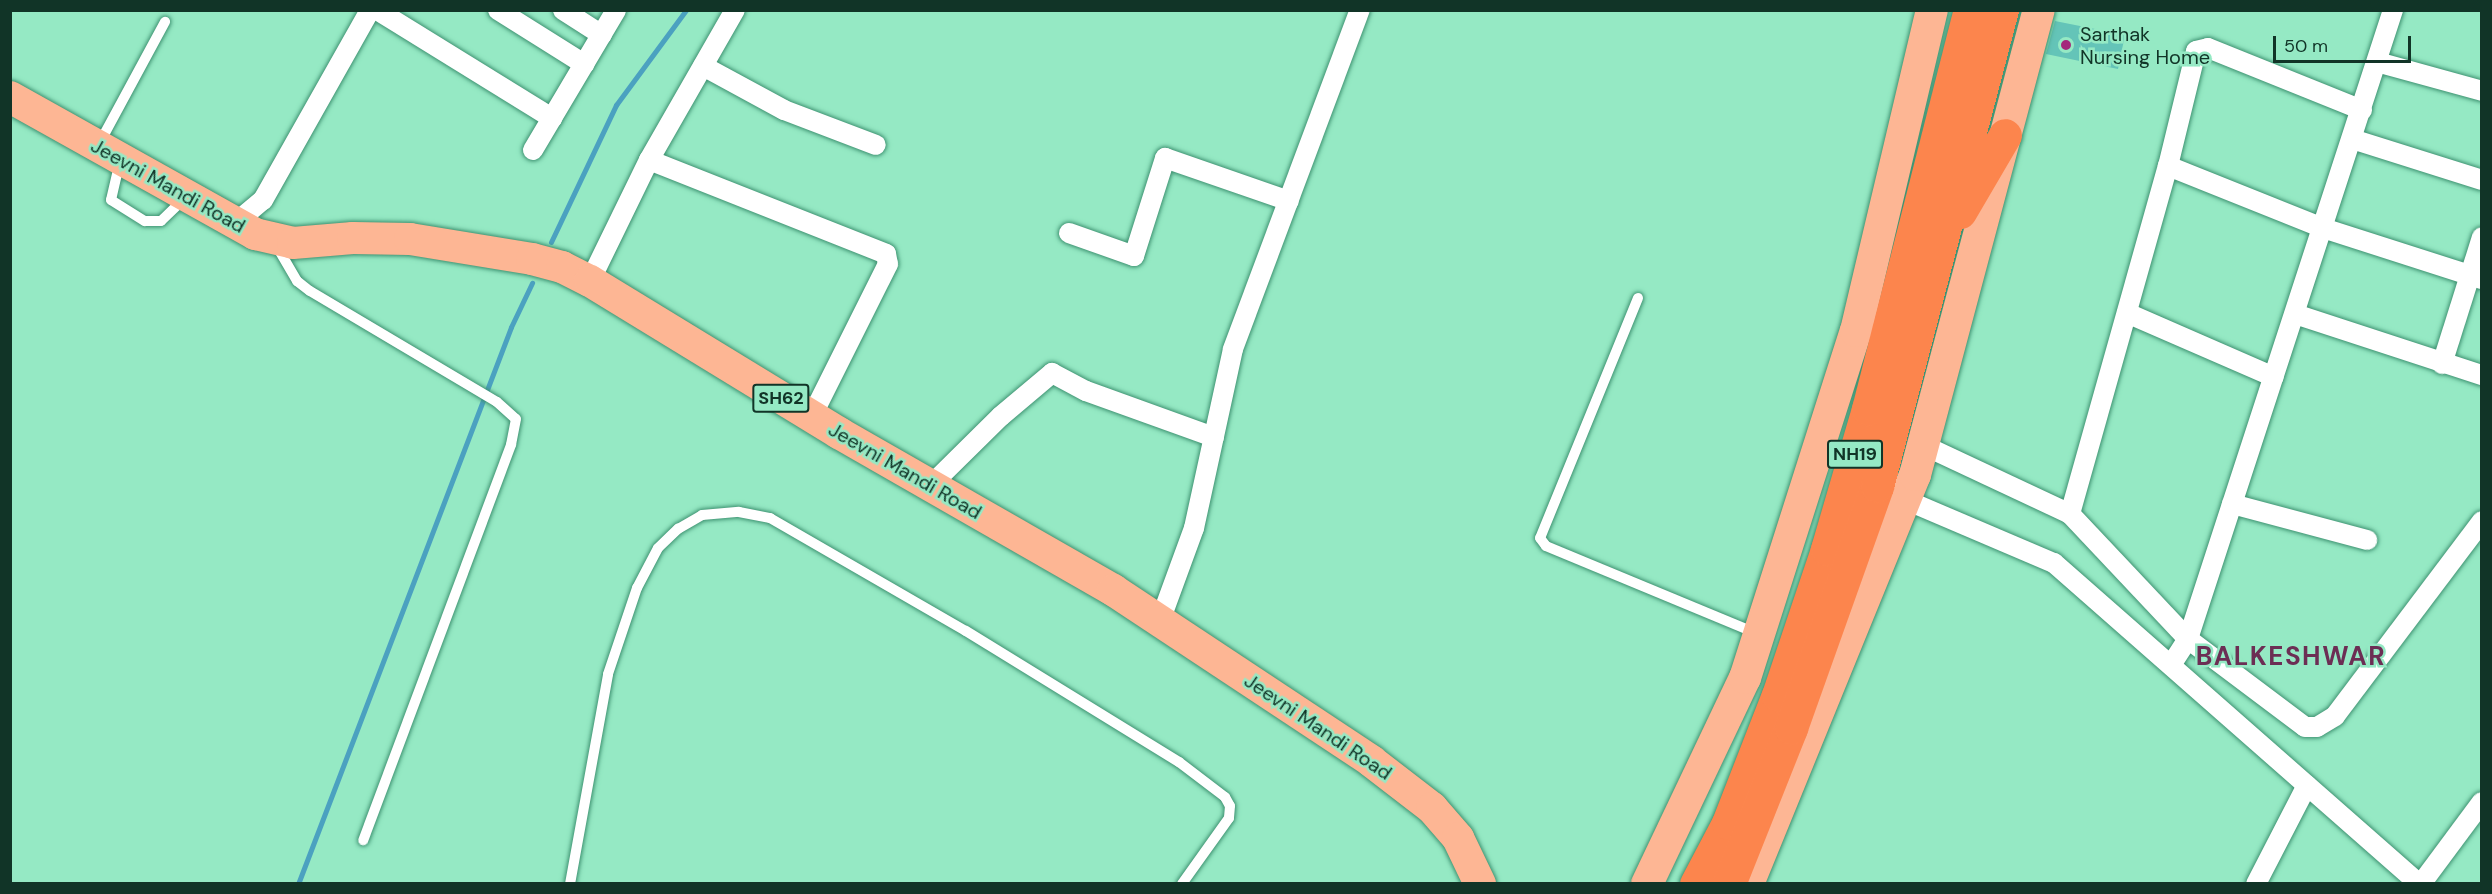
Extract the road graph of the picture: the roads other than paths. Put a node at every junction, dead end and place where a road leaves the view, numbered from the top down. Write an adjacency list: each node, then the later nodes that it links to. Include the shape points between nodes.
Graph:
1 (370, 10): 32 (street, via 263,200)
2 (377, 10): 21 (street)
3 (498, 10): 16 (street)
4 (563, 10): 14 (street)
5 (616, 10): 14 (street)
6 (735, 10): 17 (street)
7 (1360, 10): 31 (street)
8 (1932, 10): 56 (main road, via 1856,331)
9 (1970, 10): 66 (highway, NH19, via 1868,410 1827,549 1778,695 1728,824)
10 (2002, 10): 37 (highway, NH19)
11 (2039, 10): 22 (main road)
12 (2393, 10): 15 (street)
13 (165, 22): 26 (lane)
14 (602, 34): 16 (street)
15 (2377, 62): 18 (street); 20 (street)
16 (584, 64): 21 (street)
17 (703, 66): 24 (street, via 784,110); 27 (street)
18 (2481, 91)
19 (10, 97): 26 (main road, Jeevni Mandi Road / SH62)
20 (2362, 110): 23 (street); 28 (street, via 2201,48 2196,51)
21 (552, 118): 25 (street)
22 (2004, 135): 37 (highway); 48 (main road)
23 (2352, 139): 29 (street); 33 (street)
24 (876, 145)
25 (533, 150)
26 (109, 153): 30 (main road, Jeevni Mandi Road / SH62); 30 (lane, via 109,195 116,205 154,222 168,216)
27 (649, 160): 39 (street); 46 (street, via 889,258)
28 (2168, 166): 33 (street); 41 (street)
29 (2481, 180)
30 (185, 197): 32 (main road, Jeevni Mandi Road / SH62)
31 (1289, 201): 34 (street, via 1165,158 1134,256); 47 (street, via 1233,349)
32 (233, 225): 36 (main road, Jeevni Mandi Road / SH62)
33 (2323, 228): 38 (street); 42 (street)
34 (1069, 233)
35 (2481, 237): 38 (street)
36 (273, 239): 39 (main road, Jeevni Mandi Road / SH62, via 293,243 410,239 532,260 562,267); 61 (lane, via 297,281 310,291 497,402 516,419 515,431)
37 (1938, 249): 67 (highway, NH19, via 1877,486 1791,728)
38 (2475, 277): 43 (street)
39 (590, 281): 46 (main road, Jeevni Mandi Road / SH62)
40 (1638, 298): 56 (lane, via 1540,538 1546,546)
41 (2127, 313): 45 (street); 52 (street)
42 (2295, 314): 43 (street); 45 (street)
43 (2442, 364): 44 (street)
44 (2481, 375)
45 (2274, 377): 51 (street)
46 (812, 416): 49 (main road, Jeevni Mandi Road / SH62)
47 (1214, 437): 49 (street, via 1086,391 1052,374 1001,416); 55 (street, via 1194,528)
48 (1923, 445): 50 (main road); 52 (street)
49 (931, 485): 55 (main road, Jeevni Mandi Road / SH62)
50 (1906, 500): 58 (street, via 2054,563); 68 (main road)
51 (2232, 504): 54 (street); 57 (street)
52 (2070, 514): 57 (street)
53 (2481, 521): 57 (street, via 2335,717 2325,724 2300,725)
54 (2367, 540)
55 (1160, 621): 62 (main road, Jeevni Mandi Road / SH62, via 1371,761 1432,808 1458,838)
56 (1756, 633): 65 (main road, via 1745,678)
57 (2188, 639): 58 (street)
58 (2171, 665): 59 (street)
59 (2307, 785): 69 (street); 70 (street)
60 (2481, 802): 70 (street)
61 (363, 840)
62 (1483, 879)
63 (570, 884): 64 (lane, via 608,674 637,588 658,548 678,529 702,515 739,512 770,518 966,632 1179,762 1225,797 1230,806 1229,818)
64 (1182, 884)
65 (1647, 884)
66 (1696, 884)
67 (1729, 884)
68 (1748, 884)
69 (2256, 884)
70 (2421, 884)

